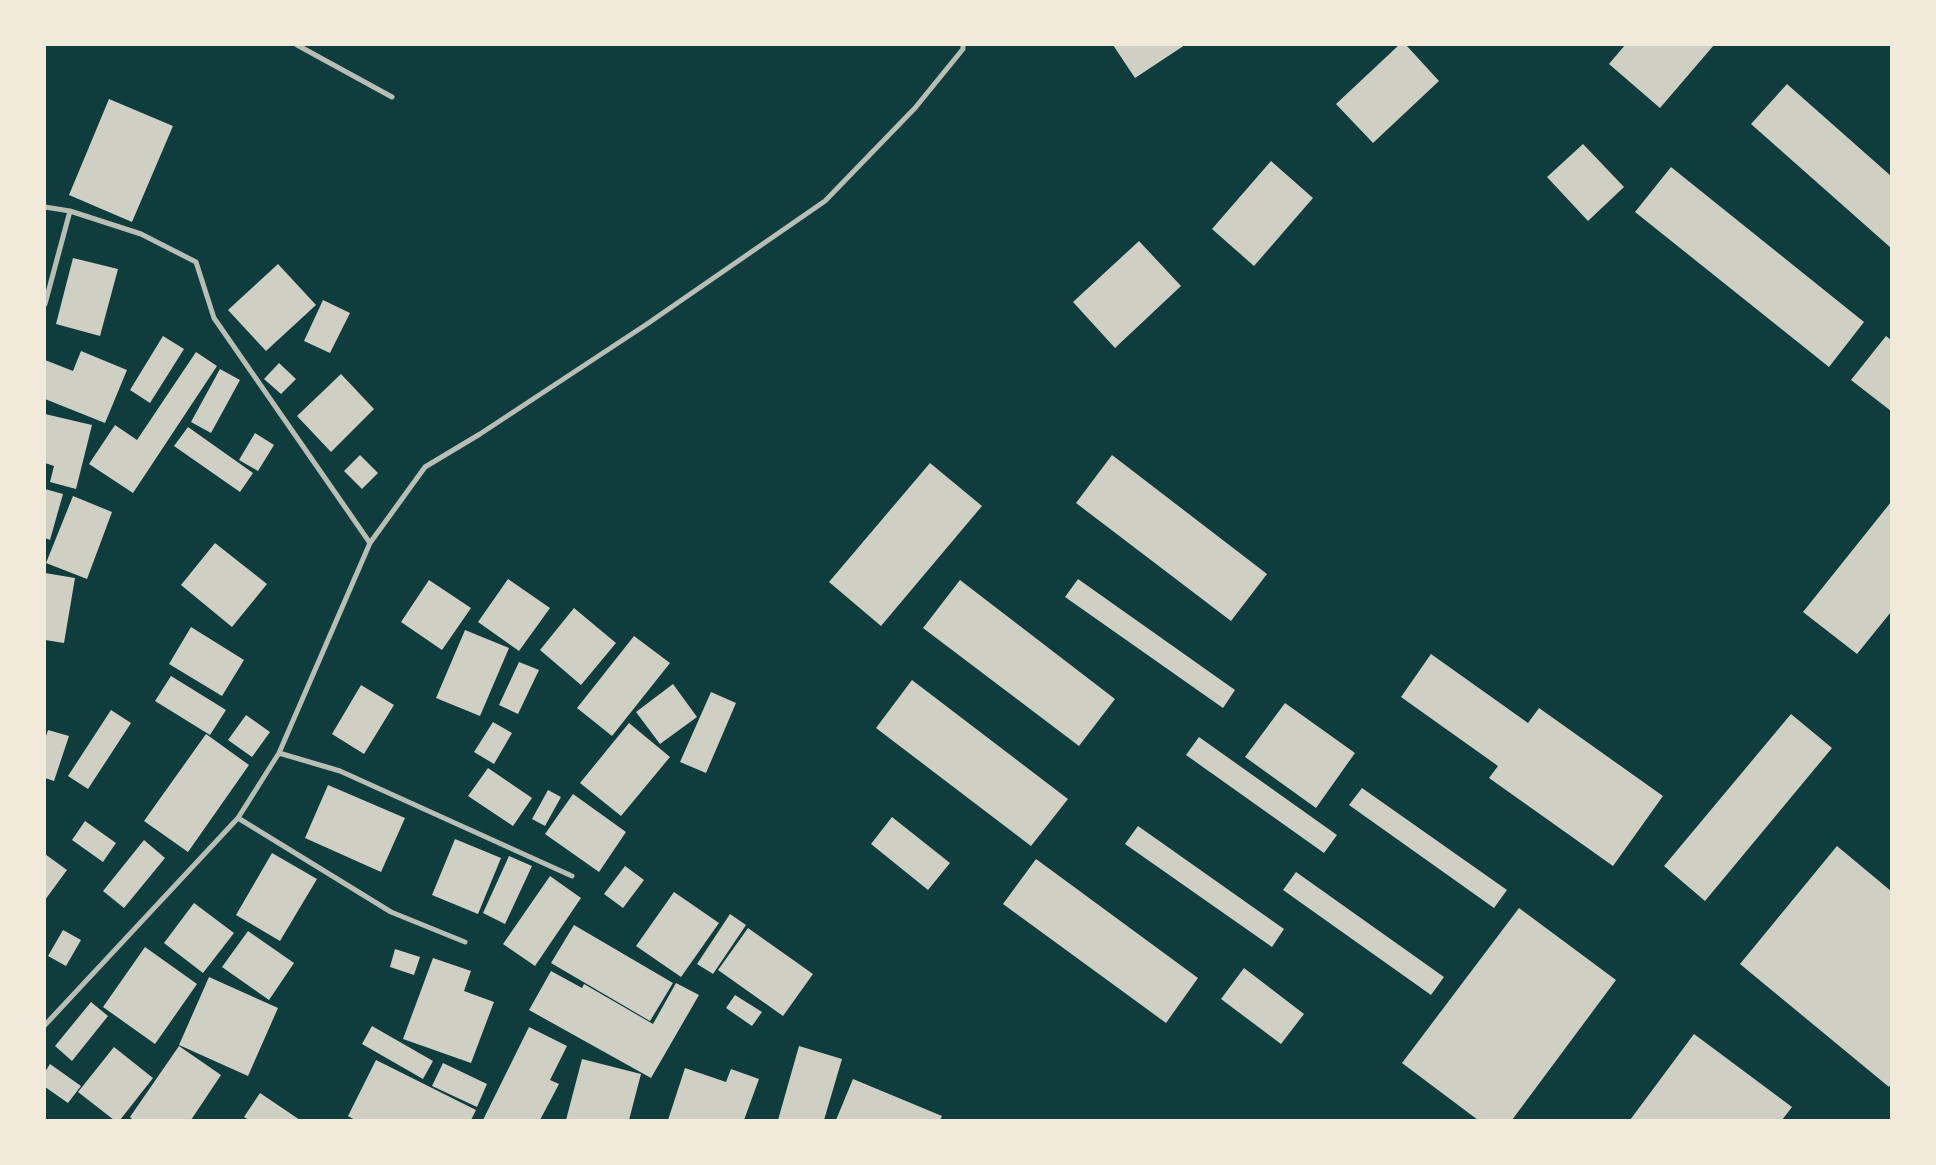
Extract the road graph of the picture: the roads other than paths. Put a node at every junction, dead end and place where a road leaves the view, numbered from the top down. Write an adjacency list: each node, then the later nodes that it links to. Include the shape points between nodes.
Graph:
1 (297, 45): 3 (street)
2 (963, 45): 7 (street, via 915,108 825,201 647,324 425,467)
3 (392, 97)
4 (45, 206): 5 (street)
5 (70, 210): 6 (street); 7 (street, via 141,234 196,262 214,318)
6 (45, 304)
7 (370, 543): 8 (street)
8 (279, 753): 9 (street); 10 (street, via 340,771)
9 (238, 818): 11 (street, via 391,912); 12 (street)
10 (572, 876)
11 (465, 942)
12 (45, 1025)

